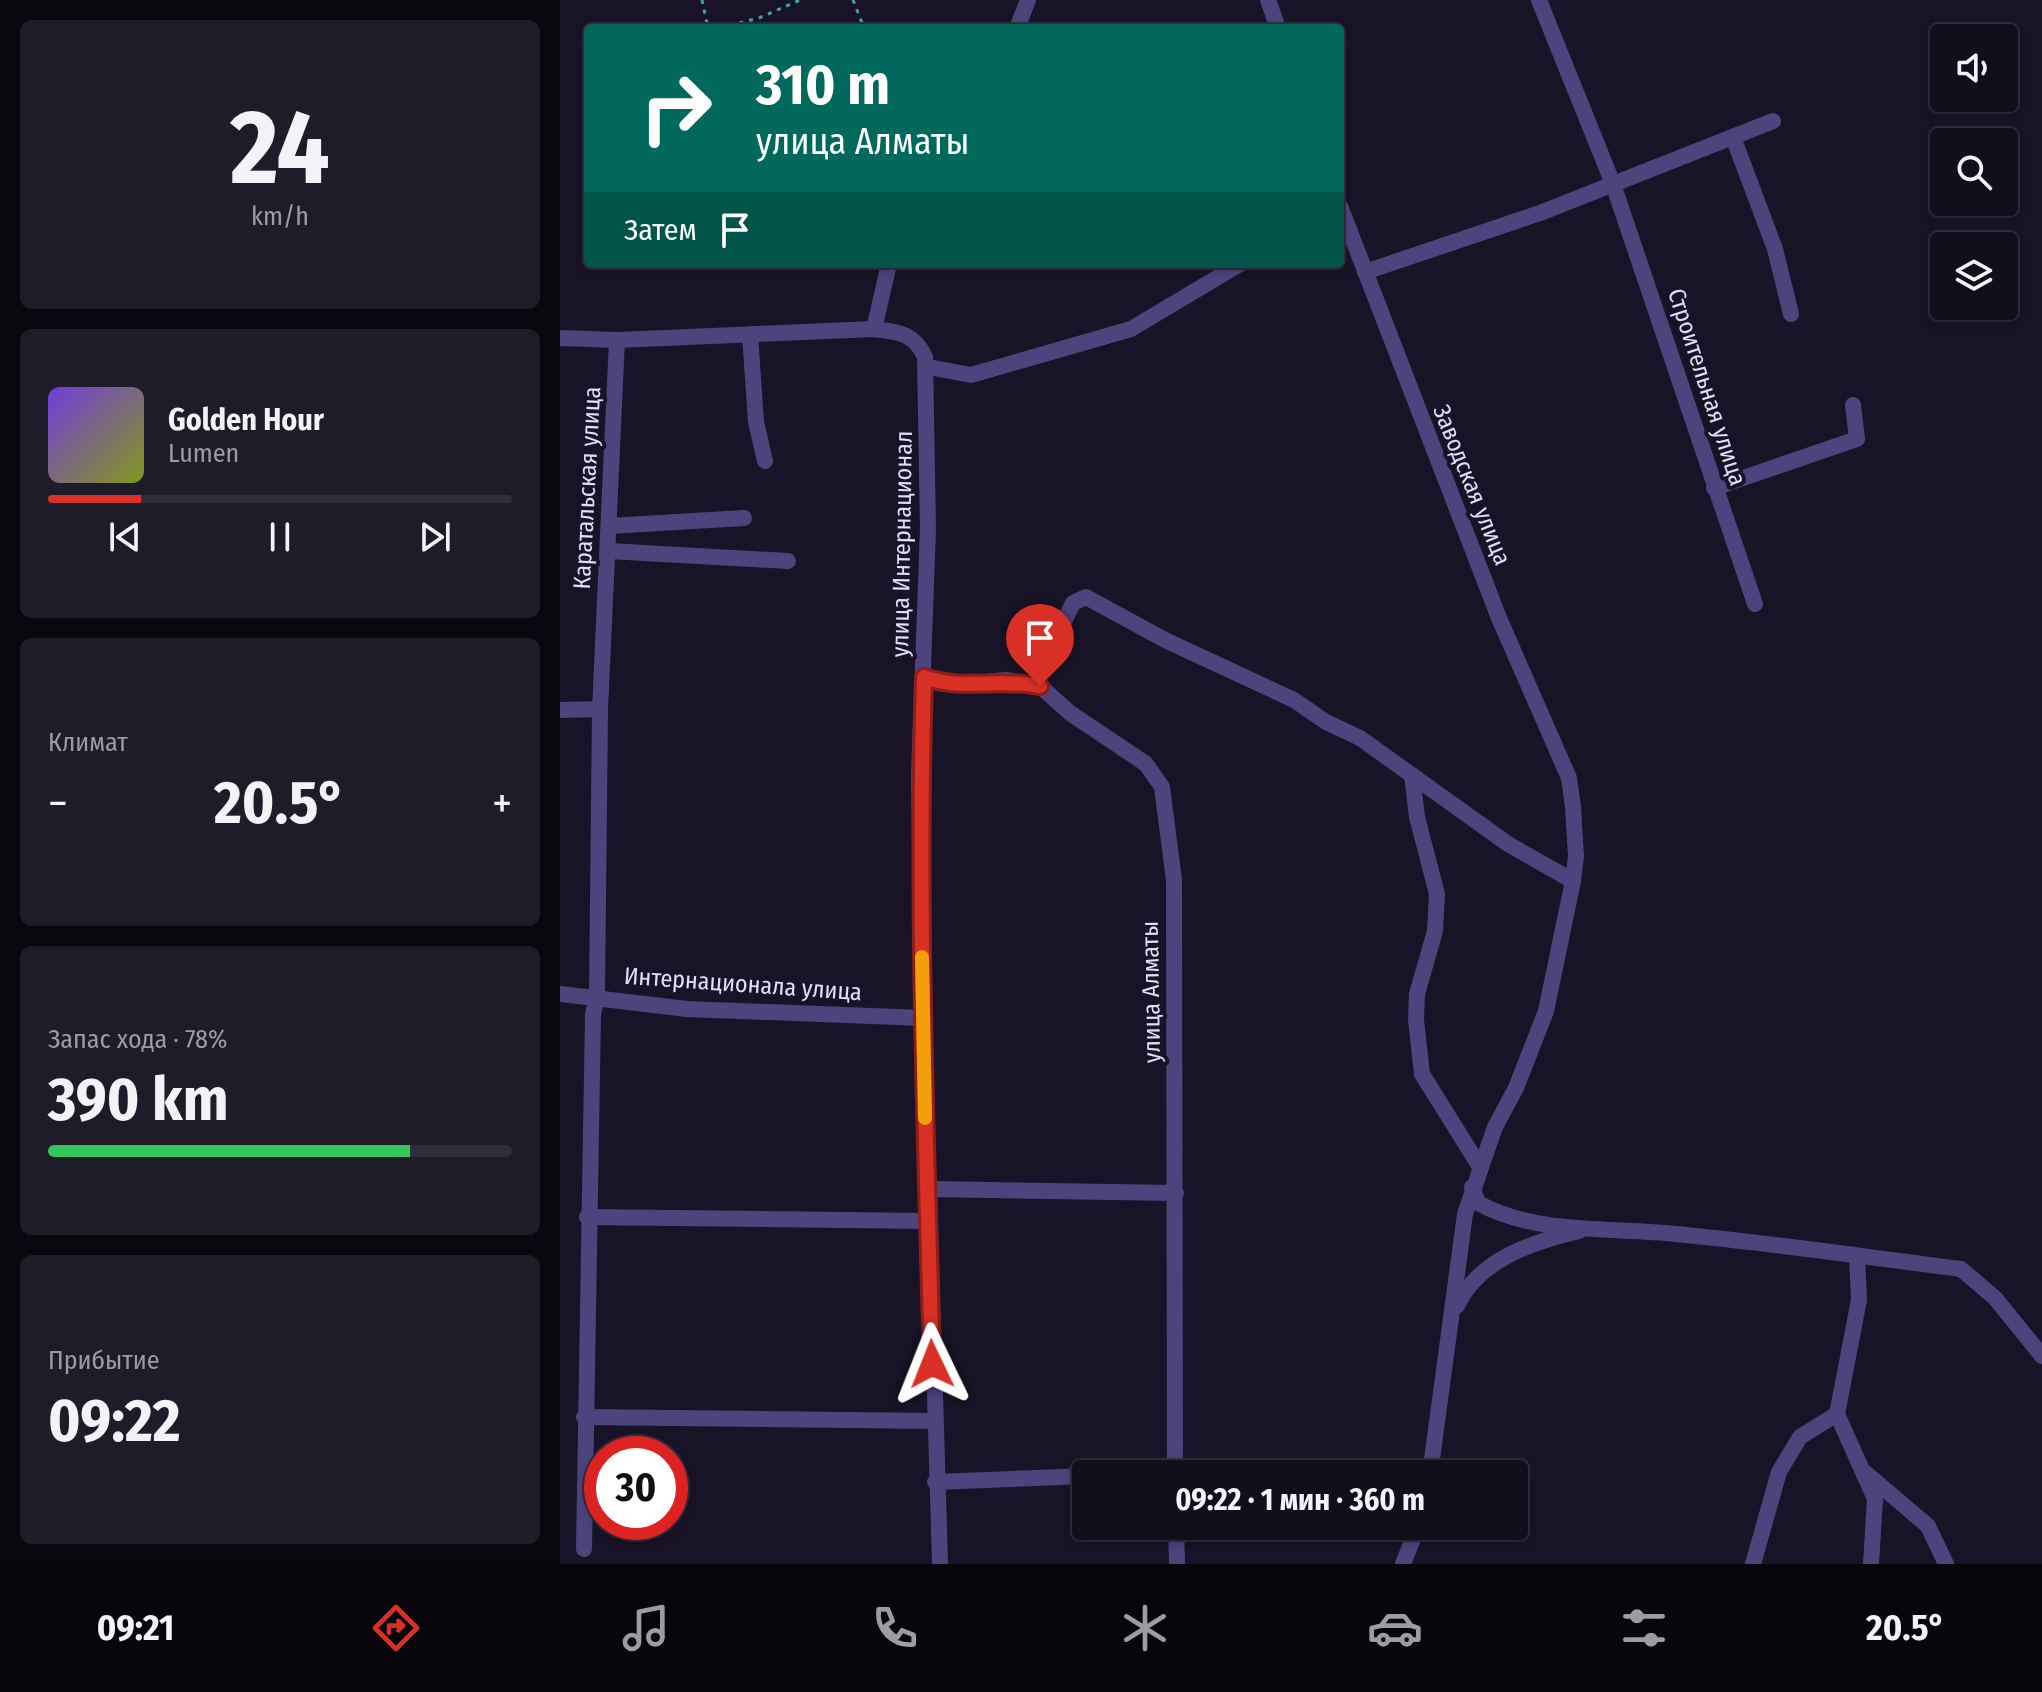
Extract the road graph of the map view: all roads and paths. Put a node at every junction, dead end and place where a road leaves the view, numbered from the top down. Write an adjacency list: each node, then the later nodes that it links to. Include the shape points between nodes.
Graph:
1 (702, 0): 7 (path)
2 (800, 0): 8 (path)
3 (853, 0): 9 (path)
4 (1268, 0): 11 (street)
5 (1539, 0): 14 (street, Строительная улица)
6 (1027, 2): 10 (street)
7 (707, 24)
8 (736, 24)
9 (862, 24)
10 (1019, 24)
11 (1277, 24)
12 (1773, 121): 13 (street)
13 (1733, 137): 14 (street); 19 (street, via 1775,249)
14 (1613, 184): 18 (street); 27 (street, Строительная улица)
15 (1344, 217): 18 (street, Заводская улица)
16 (888, 268): 20 (street)
17 (1233, 268): 24 (street, via 1131,329 971,375)
18 (1365, 272): 38 (street, Заводская улица, via 1499,618 1569,778)
19 (1791, 314)
20 (874, 329): 21 (street); 24 (street, via 902,332 918,342)
21 (750, 334): 23 (street); 26 (street, via 756,422)
22 (560, 338): 23 (street)
23 (617, 340): 29 (street, Каратальская улица)
24 (928, 367): 33 (street, улица Интернационал)
25 (1853, 405): 27 (street, via 1857,439)
26 (765, 461)
27 (1714, 488): 32 (street, Строительная улица)
28 (744, 518): 29 (street)
29 (609, 526): 30 (street, Каратальская улица)
30 (609, 551): 31 (street); 35 (street, Каратальская улица)
31 (788, 561)
32 (1755, 604)
33 (924, 677): 34 (street, улица Алматы, via 953,685 1006,680); 41 (street, улица Интернационал, via 919,774)
34 (1033, 685): 37 (street, via 1073,603 1086,597 1294,700); 45 (street, улица Алматы, via 1146,764 1162,787 1174,880)
35 (600, 709): 36 (street); 40 (street, Каратальская улица)
36 (560, 710)
37 (1412, 775): 38 (street, via 1508,844); 42 (street, via 1437,894 1435,931 1417,994 1422,1074)
38 (1573, 881): 42 (street, Заводская улица, via 1546,1011)
39 (560, 994): 40 (street, Интернационала улица)
40 (597, 996): 41 (street, Интернационала улица, via 687,1009); 46 (street, Каратальская улица)
41 (923, 1018): 44 (street, улица Интернационал)
42 (1480, 1167): 43 (street, Заводская улица)
43 (1472, 1187): 48 (street, via 1478,1203 1498,1214); 50 (street, Заводская улица)
44 (929, 1189): 45 (street); 47 (street, улица Интернационал)
45 (1176, 1193): 55 (street, улица Алматы)
46 (587, 1217): 47 (street); 53 (street, Каратальская улица)
47 (928, 1221): 54 (street, улица Интернационал)
48 (1595, 1228): 49 (street); 50 (street, via 1528,1247 1486,1269 1465,1290)
49 (1857, 1256): 51 (street, via 1961,1269 1995,1298); 52 (street, via 1859,1300)
50 (1452, 1319): 56 (street, Заводская улица)
51 (2042, 1356)
52 (1837, 1414): 57 (street); 66 (street, via 1800,1437 1779,1472)
53 (584, 1417): 54 (street); 62 (street, Каратальская улица)
54 (934, 1421): 59 (street, улица Интернационал)
55 (1175, 1460)
56 (1432, 1460)
57 (1865, 1472): 67 (street, via 1875,1499); 68 (street, via 1928,1526)
58 (1072, 1477): 59 (street)
59 (935, 1482): 63 (street, улица Интернационал)
60 (1176, 1540): 64 (street)
61 (1412, 1540): 65 (street)
62 (584, 1549)
63 (940, 1564)
64 (1177, 1564)
65 (1403, 1564)
66 (1753, 1564)
67 (1871, 1564)
68 (1946, 1564)

